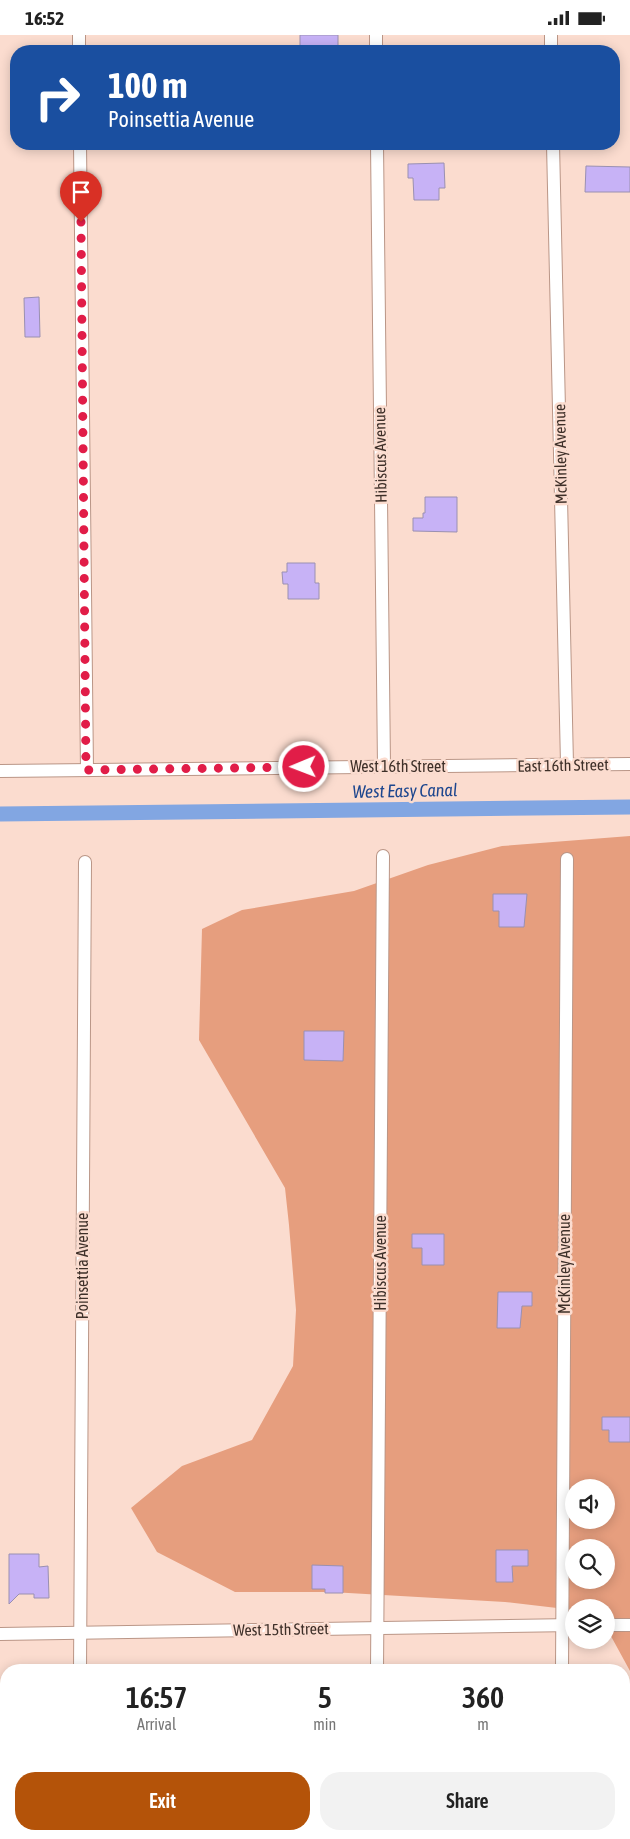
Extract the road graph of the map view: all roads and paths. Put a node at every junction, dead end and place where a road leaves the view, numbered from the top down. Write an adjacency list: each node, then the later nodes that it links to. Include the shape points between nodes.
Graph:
1 (80, 150): 8 (street)
2 (377, 150): 7 (street, Hibiscus Avenue)
3 (553, 150): 4 (street, McKinley Avenue)
4 (567, 764): 5 (street, East 16th Street); 6 (street, East 16th Street)
5 (630, 764)
6 (496, 765): 7 (street, West 16th Street)
7 (384, 766): 8 (street, West 16th Street)
8 (86, 770): 9 (street, West 16th Street)
9 (0, 771)
10 (383, 856): 17 (street, Hibiscus Avenue)
11 (567, 859): 13 (street, McKinley Avenue)
12 (85, 862): 18 (street, Poinsettia Avenue)
13 (568, 1599)
14 (565, 1625): 17 (street, West 15th Street)
15 (615, 1625): 16 (street)
16 (630, 1625)
17 (378, 1628): 18 (street, West 15th Street); 22 (street, Hibiscus Avenue)
18 (80, 1633): 19 (street, West 15th Street); 21 (street, Poinsettia Avenue)
19 (0, 1634)
20 (565, 1647): 23 (street, McKinley Avenue)
21 (80, 1664)
22 (378, 1664)
23 (563, 1664)

